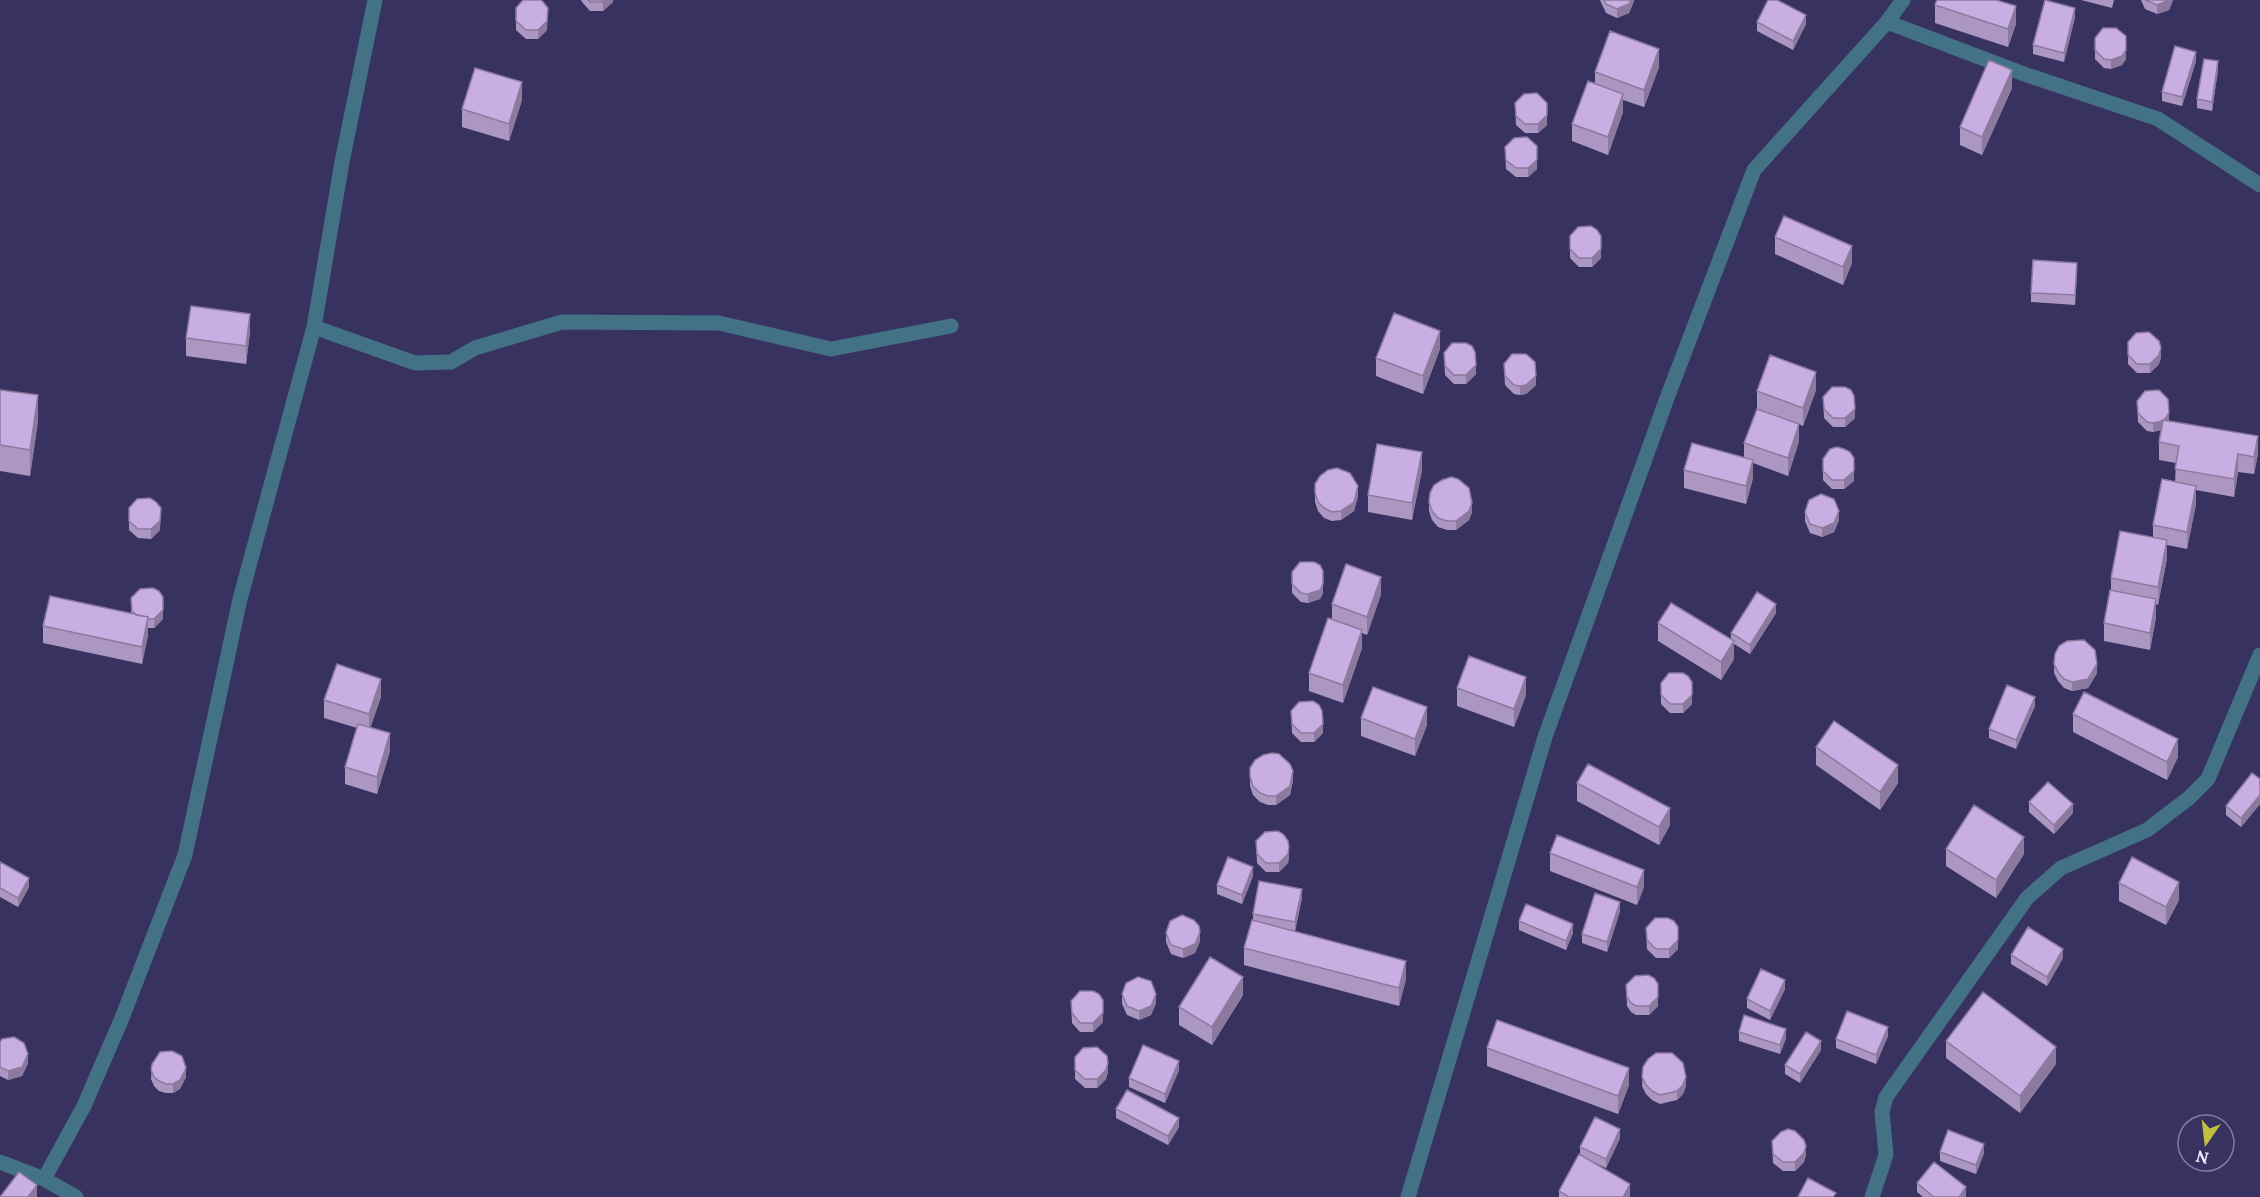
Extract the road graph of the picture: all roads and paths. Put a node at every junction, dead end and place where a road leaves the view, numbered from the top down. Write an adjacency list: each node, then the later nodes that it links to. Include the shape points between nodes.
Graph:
1 (375, 0): 6 (street)
2 (1903, 0): 3 (street)
3 (1887, 22): 4 (street, via 2158,119); 11 (street, via 1754,170 1545,737)
4 (2260, 185)
5 (951, 326): 6 (street, via 831,349 719,323 562,322 475,348 452,363 416,363)
6 (314, 327): 9 (street, via 240,599 185,855 84,1106)
7 (2260, 655): 12 (street, via 2202,786 2147,830 2061,868 2027,898 1886,1098 1881,1112 1886,1155)
8 (0, 1162): 9 (street)
9 (44, 1179): 10 (street)
10 (76, 1197)
11 (1408, 1197)
12 (1872, 1197)

